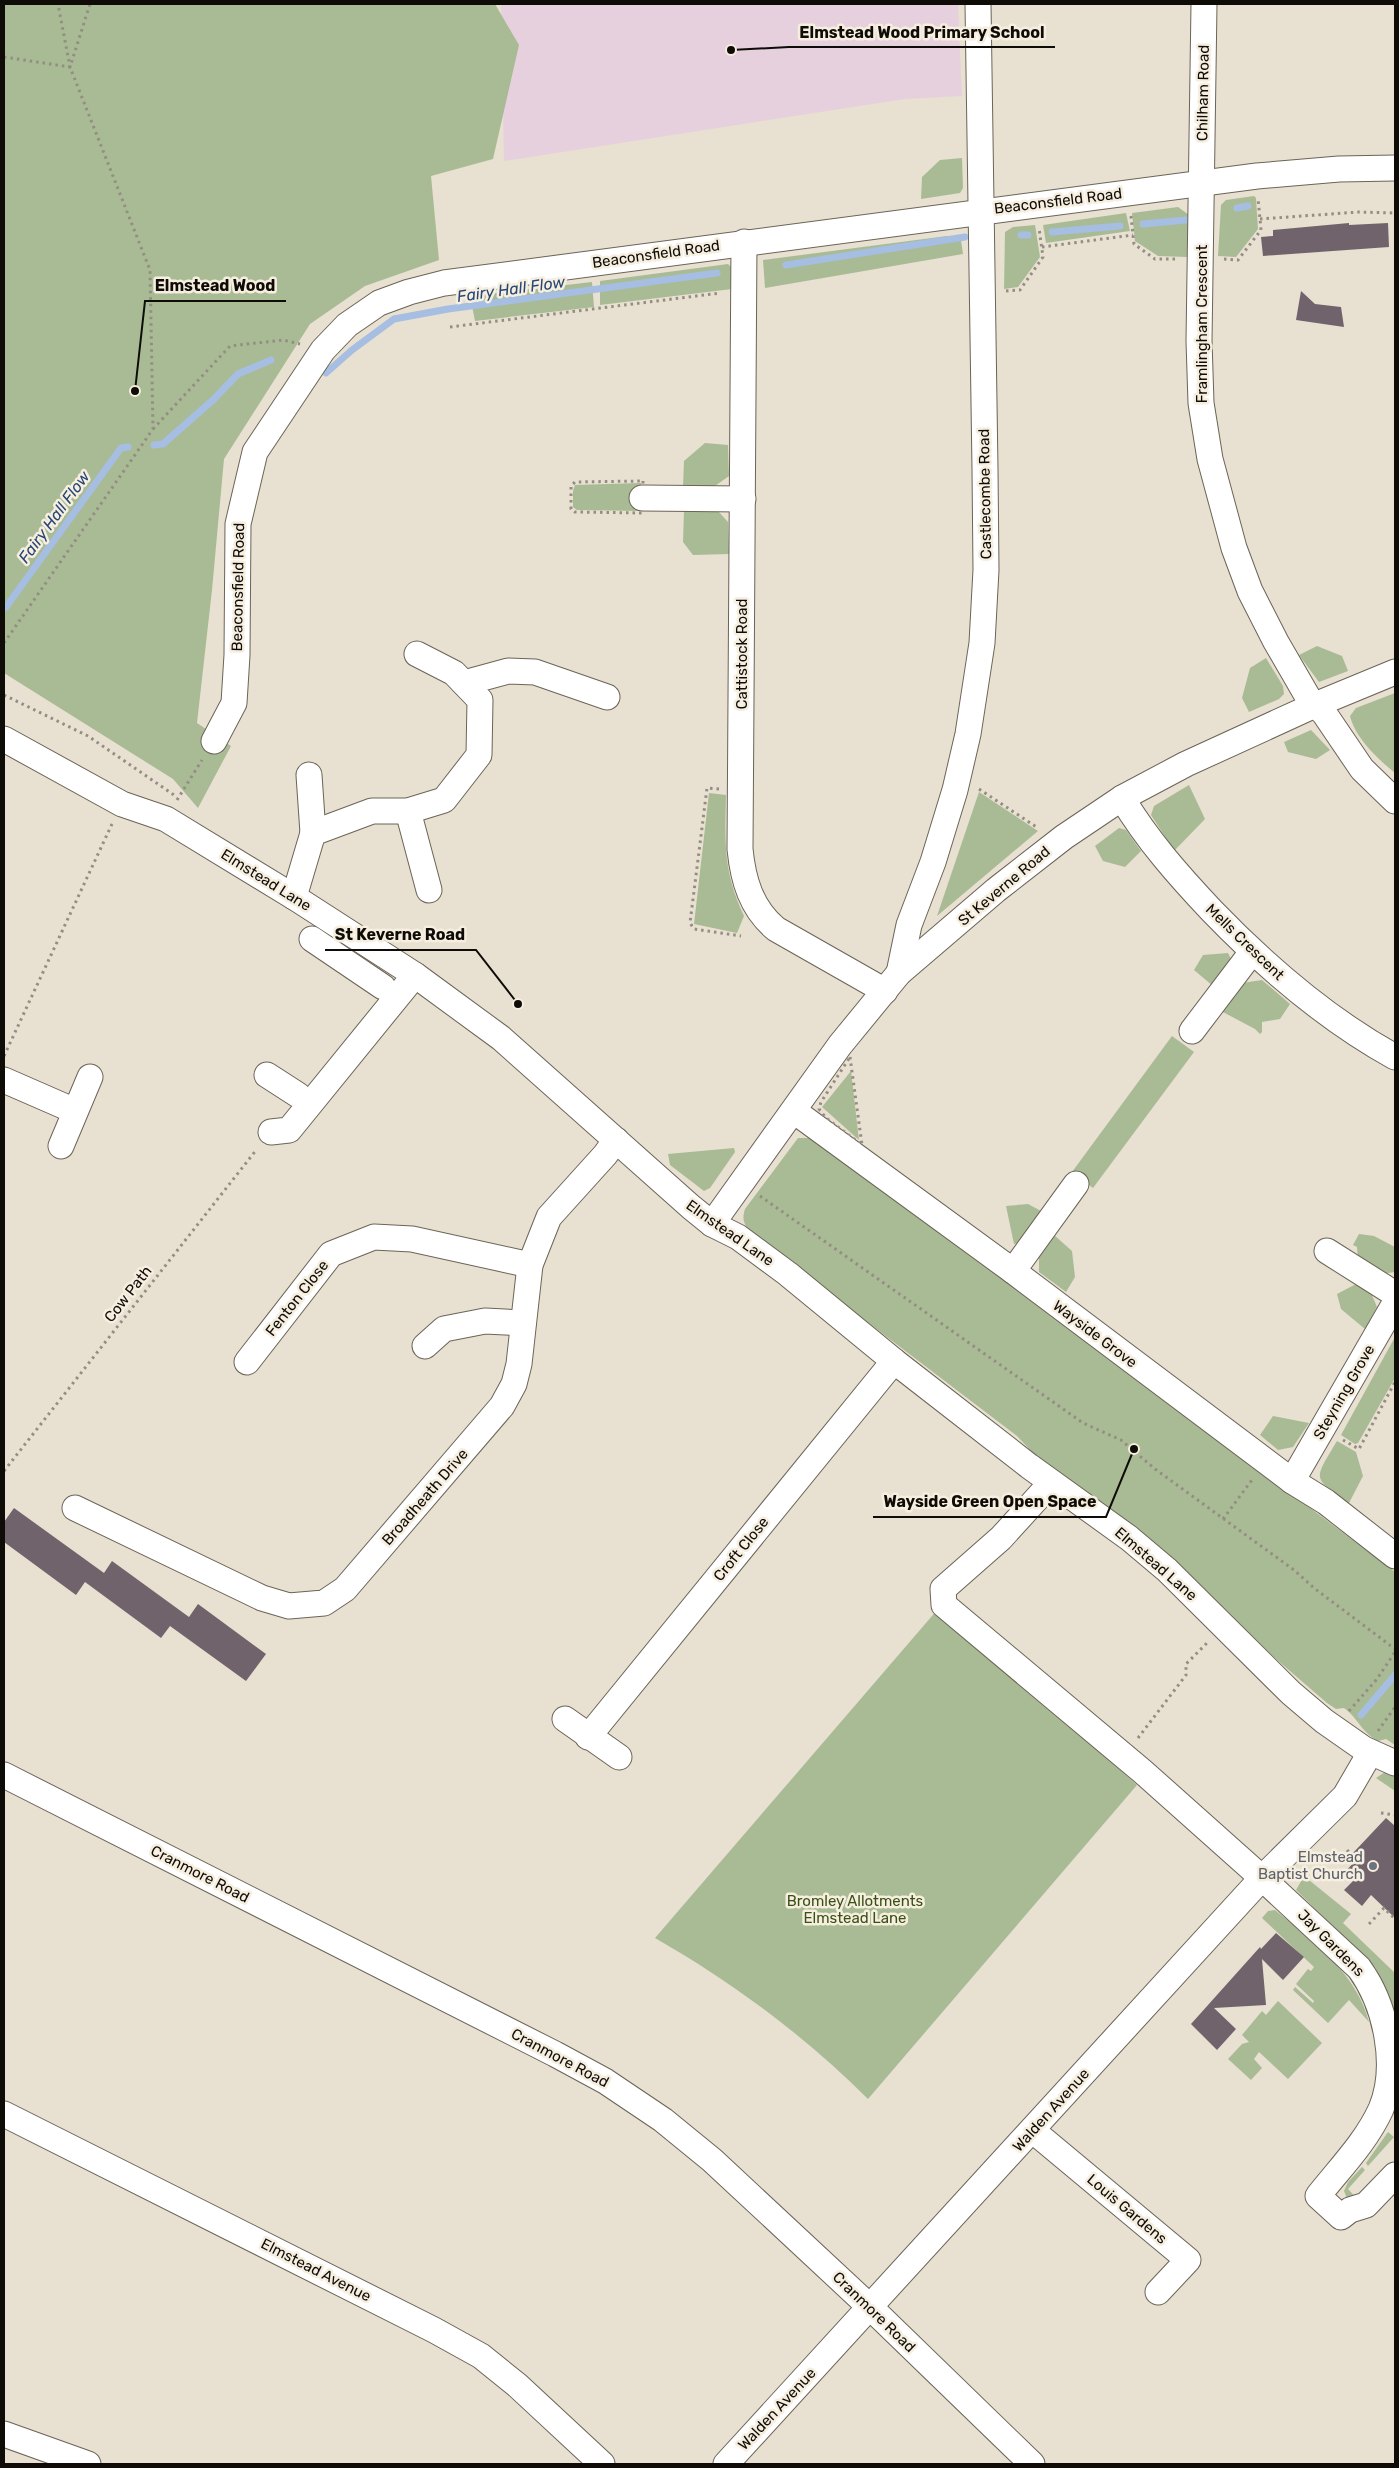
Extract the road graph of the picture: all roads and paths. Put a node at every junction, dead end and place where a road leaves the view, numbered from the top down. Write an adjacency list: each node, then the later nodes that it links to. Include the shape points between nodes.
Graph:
1 (58, 4): 6 (path)
2 (90, 4): 6 (path)
3 (978, 4): 11 (street, Castlecombe Road)
4 (1204, 4): 8 (street, Chilham Road)
5 (4, 57): 6 (path)
6 (70, 67): 23 (path, via 150,270)
7 (1395, 168): 8 (street, Beaconsfield Road, via 1339,169)
8 (1202, 183): 11 (street, Beaconsfield Road); 18 (street, Framlingham Crescent)
9 (1258, 190): 13 (path)
10 (1130, 208): 15 (path)
11 (982, 211): 16 (street, Beaconsfield Road); 50 (street, Castlecombe Road, via 986,570 982,643 968,734 955,790)
12 (1395, 213): 13 (path, via 1359,212)
13 (1260, 219): 18 (path, via 1261,230 1238,260)
14 (1038, 220): 17 (path)
15 (1133, 235): 17 (path); 18 (path, via 1134,244 1155,259)
16 (744, 242): 22 (street, Beaconsfield Road, via 444,283 379,304 347,325); 25 (street, Cattistock Road)
17 (1042, 247): 19 (path, via 1043,258 1020,290)
18 (1192, 259): 32 (street, Framlingham Crescent, via 1201,403 1210,459 1234,548 1250,591)
19 (1004, 291)
20 (727, 292): 21 (path)
21 (450, 327)
22 (323, 350): 23 (path, via 283,340 230,346); 34 (street, Beaconsfield Road, via 255,452 238,524 234,702)
23 (153, 429): 26 (path)
24 (642, 498): 24 (path, via 642,513 575,512 571,509 571,486 575,482 643,481); 25 (street)
25 (743, 499): 50 (street, Cattistock Road, via 740,849 744,879 752,900 776,929)
26 (4, 643)
27 (417, 654): 29 (street, via 454,672)
28 (1395, 672): 32 (street, St Keverne Road)
29 (464, 683): 31 (street, via 508,671 535,672); 41 (street, via 480,700 479,755 444,800)
30 (4, 695): 34 (path, via 88,736 178,798)
31 (606, 697)
32 (1315, 705): 38 (street, St Keverne Road, via 1186,764); 39 (street, Framlingham Crescent, via 1324,713 1362,769)
33 (4, 738): 40 (street, Elmstead Lane)
34 (214, 741)
35 (309, 775): 43 (street)
36 (974, 786): 42 (path)
37 (722, 789): 46 (path, via 707,788 690,923 694,929)
38 (1122, 798): 48 (street, Mells Crescent, via 1162,856); 50 (street, St Keverne Road, via 1064,837 996,890)
39 (1395, 801)
40 (122, 804): 45 (street, Elmstead Lane, via 166,819); 53 (path)
41 (408, 811): 43 (street, via 372,811); 44 (street)
42 (1040, 829)
43 (313, 833): 45 (street)
44 (429, 890)
45 (294, 897): 49 (street, Elmstead Lane)
46 (741, 936)
47 (312, 939): 51 (street)
48 (1252, 952): 52 (street); 55 (street, Mells Crescent, via 1294,990)
49 (405, 969): 51 (street); 62 (street, via 289,1130); 63 (street, Elmstead Lane, via 501,1038)
50 (892, 982): 61 (street, St Keverne Road, via 840,1045)
51 (384, 987): 59 (street)
52 (1192, 1031)
53 (4, 1057)
54 (850, 1057): 54 (path, via 819,1110 862,1145)
55 (1395, 1057)
56 (267, 1075): 59 (street)
57 (90, 1077): 60 (street)
58 (4, 1080): 60 (street)
59 (298, 1095): 62 (street)
60 (75, 1111): 64 (street)
61 (794, 1111): 65 (street, St Keverne Road); 70 (street, Wayside Grove)
62 (271, 1132): 79 (path, Cow Path)
63 (616, 1140): 67 (street, Elmstead Lane); 69 (street, Broadheath Drive, via 549,1217)
64 (61, 1146)
65 (742, 1182): 67 (street, St Keverne Road); 84 (path, via 1083,1422 1121,1440)
66 (1076, 1184): 70 (street)
67 (712, 1224): 75 (street, Elmstead Lane, via 738,1237 788,1274)
68 (1327, 1250): 71 (street)
69 (530, 1265): 73 (street, Broadheath Drive); 76 (street, Fenton Close, via 412,1239 374,1237 331,1254)
70 (1013, 1271): 81 (street, Wayside Grove)
71 (1395, 1294)
72 (1395, 1303): 81 (street, Steyning Grove)
73 (523, 1323): 74 (street, via 485,1321 444,1329); 83 (street, Broadheath Drive, via 514,1384 502,1406 345,1589 324,1603 289,1606 262,1598)
74 (425, 1346)
75 (894, 1361): 82 (street, Elmstead Lane); 90 (street, Croft Close)
76 (247, 1362)
77 (1395, 1382): 78 (path, via 1359,1449)
78 (1341, 1438)
79 (4, 1471)
80 (1254, 1477): 84 (path)
81 (1292, 1481): 85 (street, Wayside Grove, via 1326,1502)
82 (1051, 1483): 86 (street, Elmstead Lane, via 1168,1570); 92 (street, Jay Gardens, via 1000,1538 943,1589 944,1605)
83 (75, 1508)
84 (1223, 1520): 87 (path, via 1294,1570)
85 (1395, 1556)
86 (1221, 1623): 89 (street, Elmstead Lane, via 1291,1693); 92 (path, via 1186,1664 1186,1675)
87 (1395, 1651): 89 (path)
88 (565, 1719): 90 (street)
89 (1336, 1729): 91 (street, Elmstead Lane)
90 (588, 1737): 93 (street)
91 (1370, 1753): 94 (street, Elmstead Lane); 100 (street, Walden Avenue, via 1344,1796)
92 (1124, 1756): 100 (street, Jay Gardens)
93 (619, 1757)
94 (1395, 1763)
95 (4, 1775): 110 (street, Cranmore Road, via 605,2081 663,2120 712,2160)
96 (1381, 1813): 97 (path)
97 (1395, 1815)
98 (1347, 1850): 99 (path)
99 (1356, 1860)
100 (1262, 1878): 105 (street, Jay Gardens, via 1352,1962 1370,1984 1380,2003 1388,2040); 107 (street, Walden Avenue)
101 (1388, 1903): 102 (path)
102 (1384, 1908): 103 (path); 104 (path)
103 (1395, 1920)
104 (1369, 1924)
105 (1388, 2112): 108 (street, Jay Gardens, via 1312,2201 1340,2217 1366,2205)
106 (4, 2114): 113 (street, Elmstead Avenue, via 481,2356)
107 (1032, 2130): 109 (street, Louis Gardens, via 1188,2260); 110 (street, Walden Avenue)
108 (1395, 2175)
109 (1158, 2292)
110 (871, 2308): 114 (street, Walden Avenue); 115 (street, Cranmore Road)
111 (4, 2434): 112 (street)
112 (88, 2464)
113 (602, 2464)
114 (726, 2464)
115 (1032, 2464)

